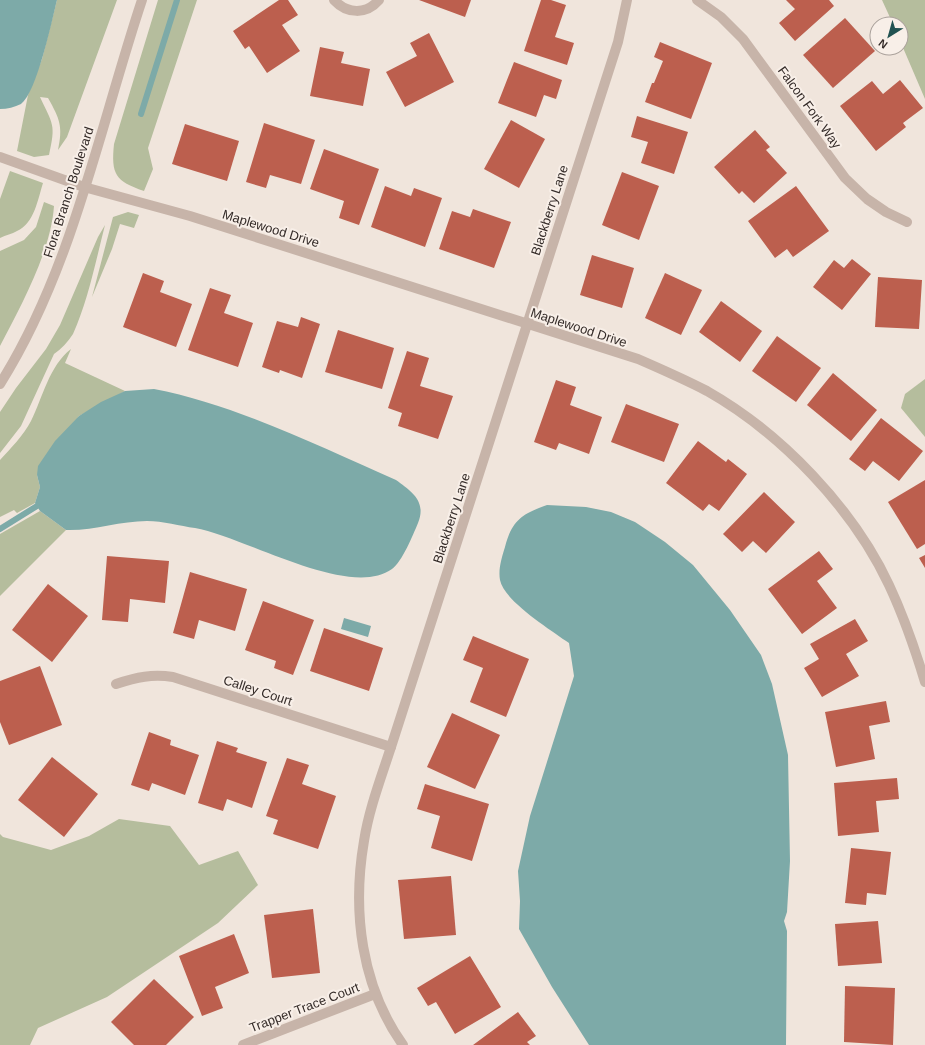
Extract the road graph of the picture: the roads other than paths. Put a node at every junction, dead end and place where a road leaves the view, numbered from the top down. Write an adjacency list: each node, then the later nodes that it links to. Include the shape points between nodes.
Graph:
1 (142, 0): 7 (street, Flora Branch Boulevard)
2 (334, 0): 3 (street, via 347,10 358,12)
3 (379, 0)
4 (627, 0): 9 (street, Blackberry Lane, via 618,42)
5 (697, 0): 8 (street, Falcon Fork Way, via 721,17 743,39 844,178 867,199)
6 (0, 156): 7 (street, Maplewood Drive)
7 (84, 187): 9 (street, Maplewood Drive, via 197,218); 10 (street, Flora Branch Boulevard, via 50,289 34,324)
8 (907, 222)
9 (526, 324): 11 (street, Maplewood Drive, via 638,359 673,374 743,415 783,447 832,499 871,553 889,584 910,634); 13 (street, Blackberry Lane)
10 (0, 384)
11 (925, 682)
12 (116, 684): 13 (street, Calley Court, via 140,676 173,677)
13 (391, 747): 14 (street, Blackberry Lane, via 364,840 359,882 360,924 365,960)
14 (375, 994): 15 (street, Trapper Trace Court); 16 (street, Blackberry Lane, via 392,1030)
15 (244, 1045)
16 (403, 1045)

